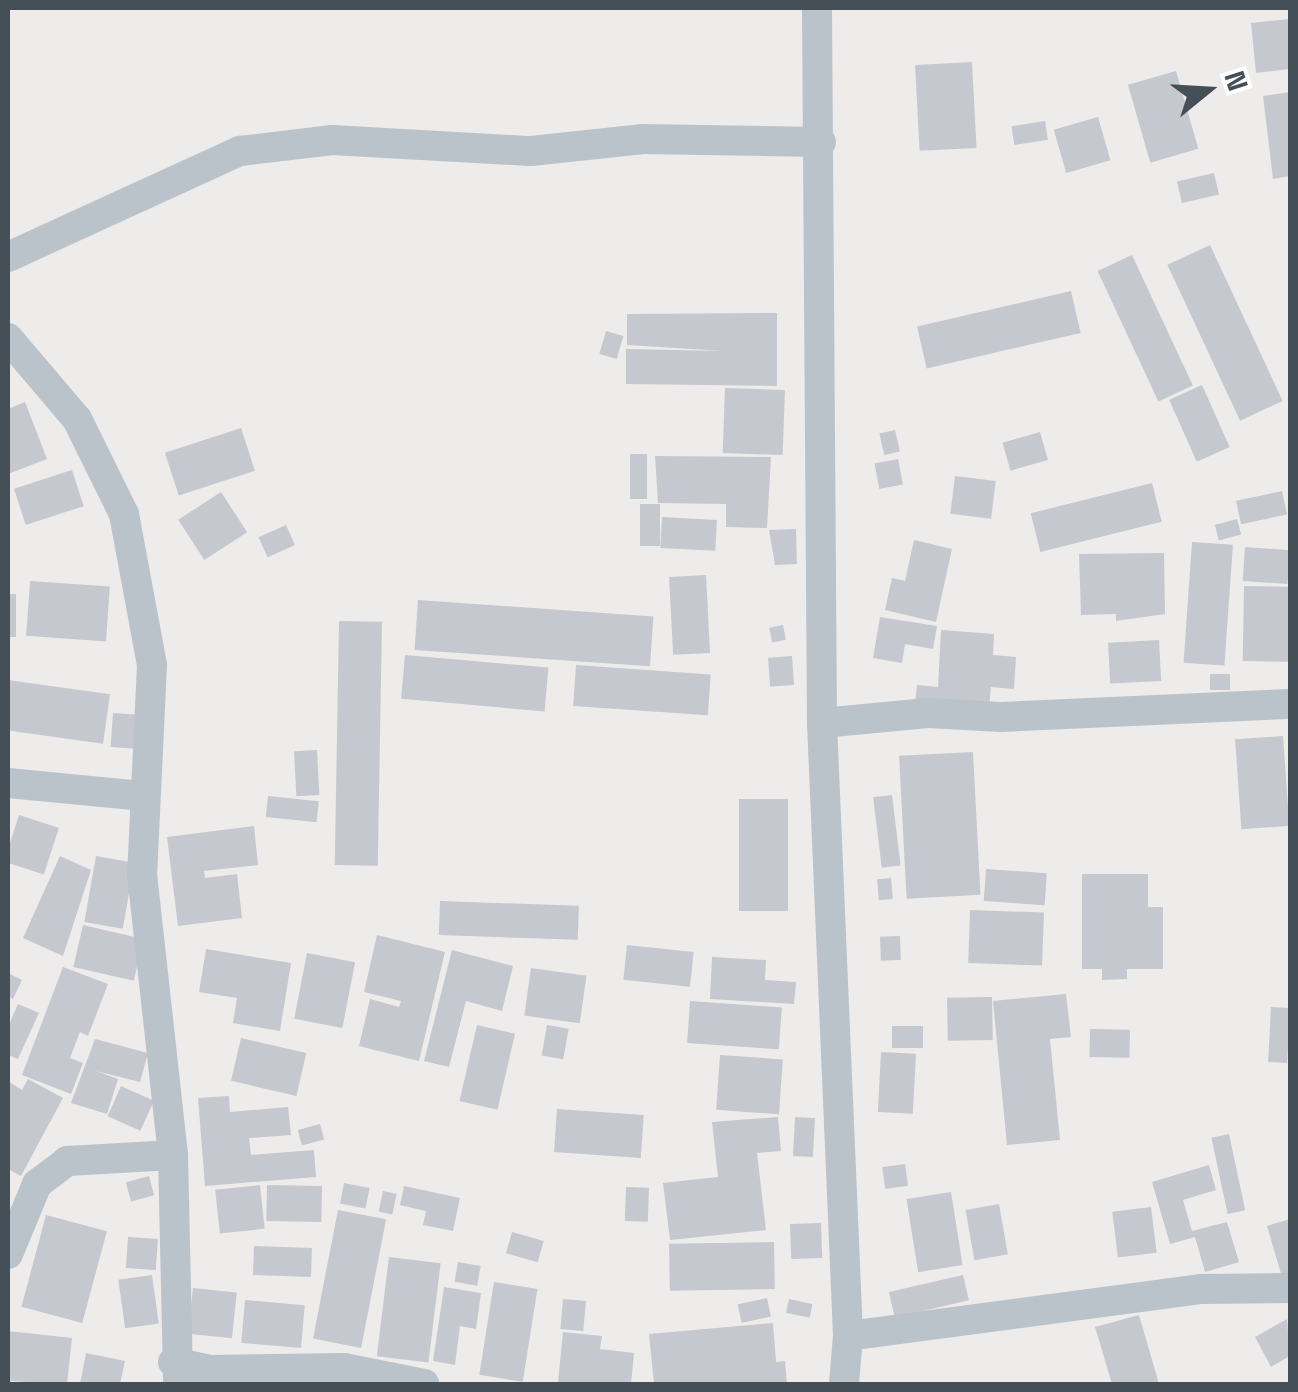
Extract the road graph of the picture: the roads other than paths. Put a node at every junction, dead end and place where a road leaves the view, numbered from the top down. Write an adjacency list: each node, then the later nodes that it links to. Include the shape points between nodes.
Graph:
1 (817, 8): 2 (street)
2 (821, 142): 3 (street, via 643,139 531,151 332,140 240,152); 6 (street)
3 (8, 258)
4 (8, 338): 8 (street, via 77,419 124,514 152,665)
5 (1290, 704): 6 (street, via 1001,717 928,713)
6 (822, 723): 12 (street)
7 (8, 783): 8 (street)
8 (144, 796): 9 (street, via 142,874)
9 (173, 1155): 10 (street, via 68,1161 37,1184); 13 (street)
10 (8, 1254)
11 (1290, 1288): 12 (street, via 1202,1288)
12 (848, 1336): 15 (street)
13 (175, 1373): 14 (street, via 344,1368)
14 (424, 1384)
15 (844, 1384)

